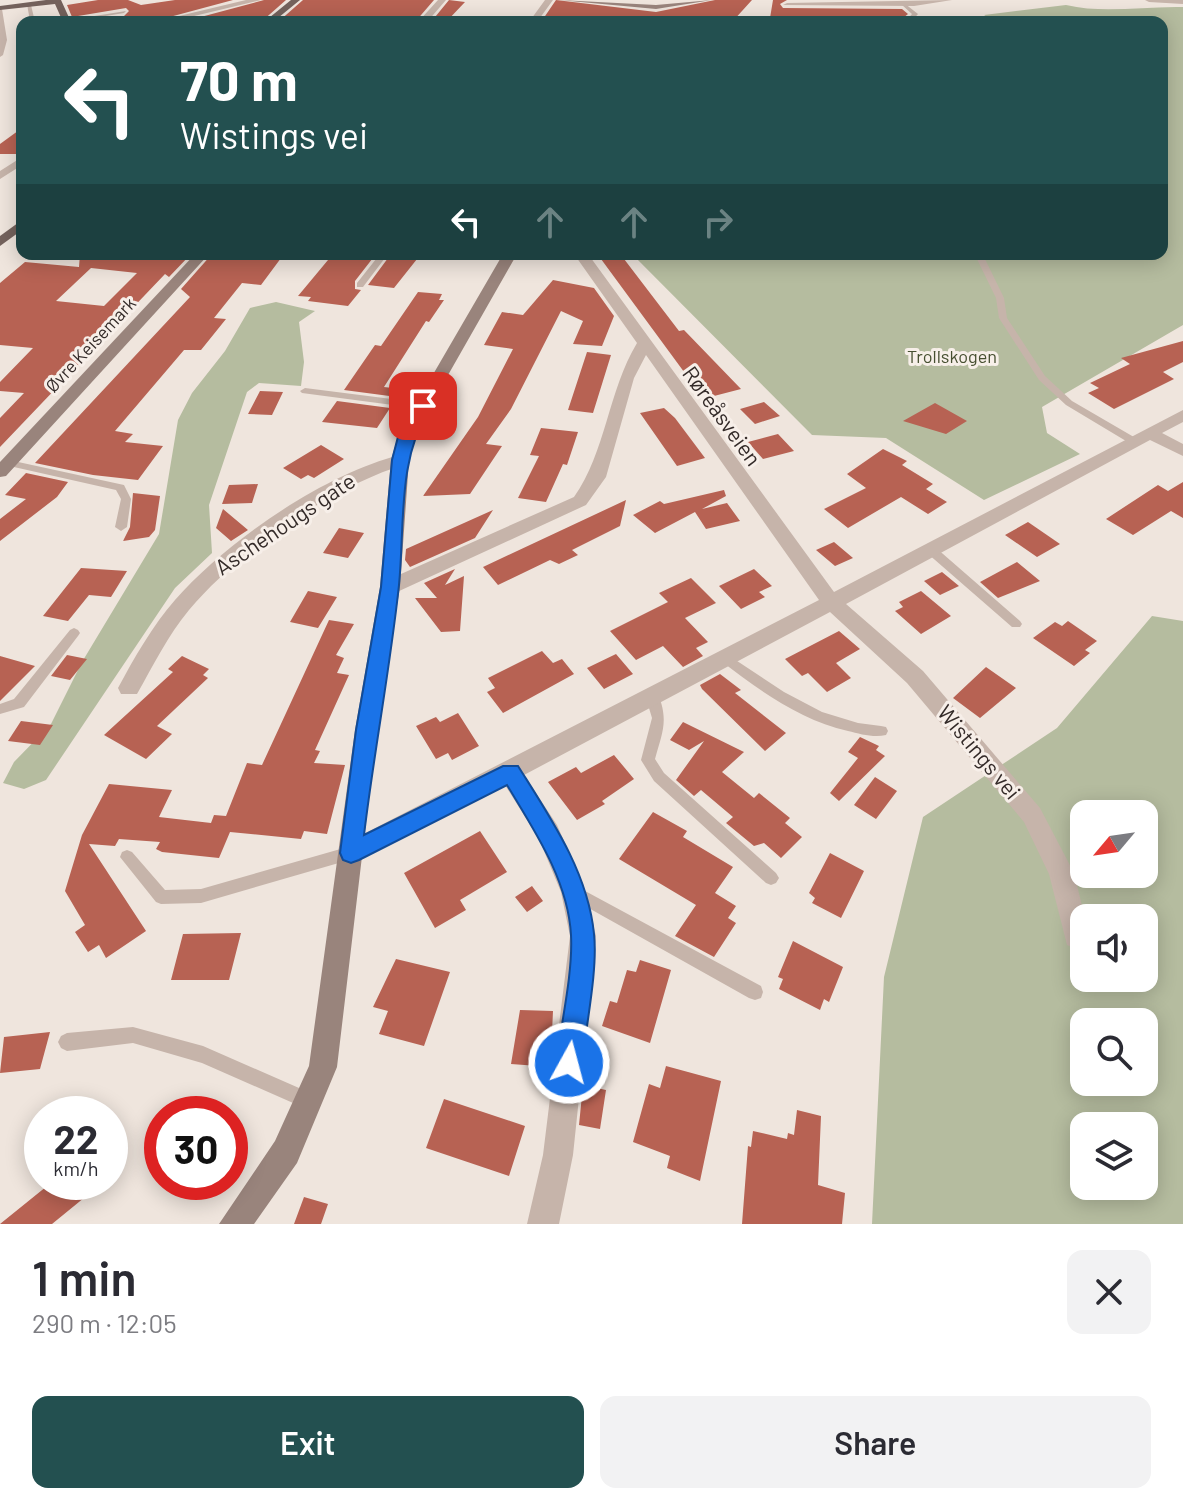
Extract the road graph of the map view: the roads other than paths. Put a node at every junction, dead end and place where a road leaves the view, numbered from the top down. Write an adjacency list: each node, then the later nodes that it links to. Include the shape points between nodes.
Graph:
1 (257, 0): 18 (street)
2 (296, 0): 19 (main road)
3 (442, 0): 20 (street)
4 (563, 0): 13 (main road)
5 (708, 0): 13 (main road)
6 (948, 0): 10 (street)
7 (1149, 0): 9 (street)
8 (58, 1): 11 (main road)
9 (1183, 2)
10 (904, 4): 12 (street); 21 (lane)
11 (29, 5): 14 (main road); 16 (lane)
12 (783, 6)
13 (655, 7)
14 (0, 11): 22 (lane)
15 (124, 12): 17 (lane)
16 (32, 16)
17 (99, 16)
18 (185, 16)
19 (276, 16)
20 (427, 16)
21 (913, 16)
22 (2, 41): 23 (lane)
23 (0, 55)
24 (16, 229): 25 (main road)
25 (0, 242)
26 (196, 260): 39 (main road, Øvre Keisemark)
27 (379, 260): 31 (lane)
28 (507, 260): 34 (main road)
29 (585, 260): 32 (street, Røreåsveien)
30 (981, 260): 36 (lane, via 1003,318 1042,378 1069,403)
31 (360, 285)
32 (643, 346): 42 (street, via 626,378 597,477 580,501); 43 (street, Røreåsveien)
33 (305, 391): 34 (lane)
34 (423, 406): 38 (main road, via 407,433)
35 (1183, 415): 36 (street)
36 (1142, 438): 37 (street); 41 (street)
37 (1183, 451)
38 (400, 460): 42 (main road); 47 (street, Aschehougs gate, via 358,474 206,578 180,608)
39 (4, 468): 40 (lane, Øvre Keisemark, via 120,487 126,499)
40 (121, 527)
41 (931, 550): 43 (street); 44 (lane)
42 (390, 587): 52 (main road)
43 (830, 601): 46 (street); 56 (street, Wistings vei, via 915,677 1032,815 1061,873)
44 (1016, 624)
45 (74, 633): 49 (lane, via 19,703)
46 (725, 658): 48 (street); 50 (lane, via 807,713 847,730)
47 (129, 688)
48 (653, 698): 51 (street); 54 (lane, via 659,718 648,760 659,777)
49 (0, 709)
50 (881, 731)
51 (510, 773): 52 (street); 55 (street, via 548,833)
52 (351, 853): 53 (lane, via 201,896 161,897); 59 (main road, via 332,1018 323,1067)
53 (127, 857)
54 (771, 878)
55 (574, 892): 57 (lane); 61 (street, via 583,936 558,1155)
56 (1070, 911)
57 (755, 992)
58 (67, 1042): 59 (lane, via 133,1035 203,1055)
59 (309, 1101): 60 (main road, via 286,1152)
60 (235, 1224)
61 (543, 1224)

